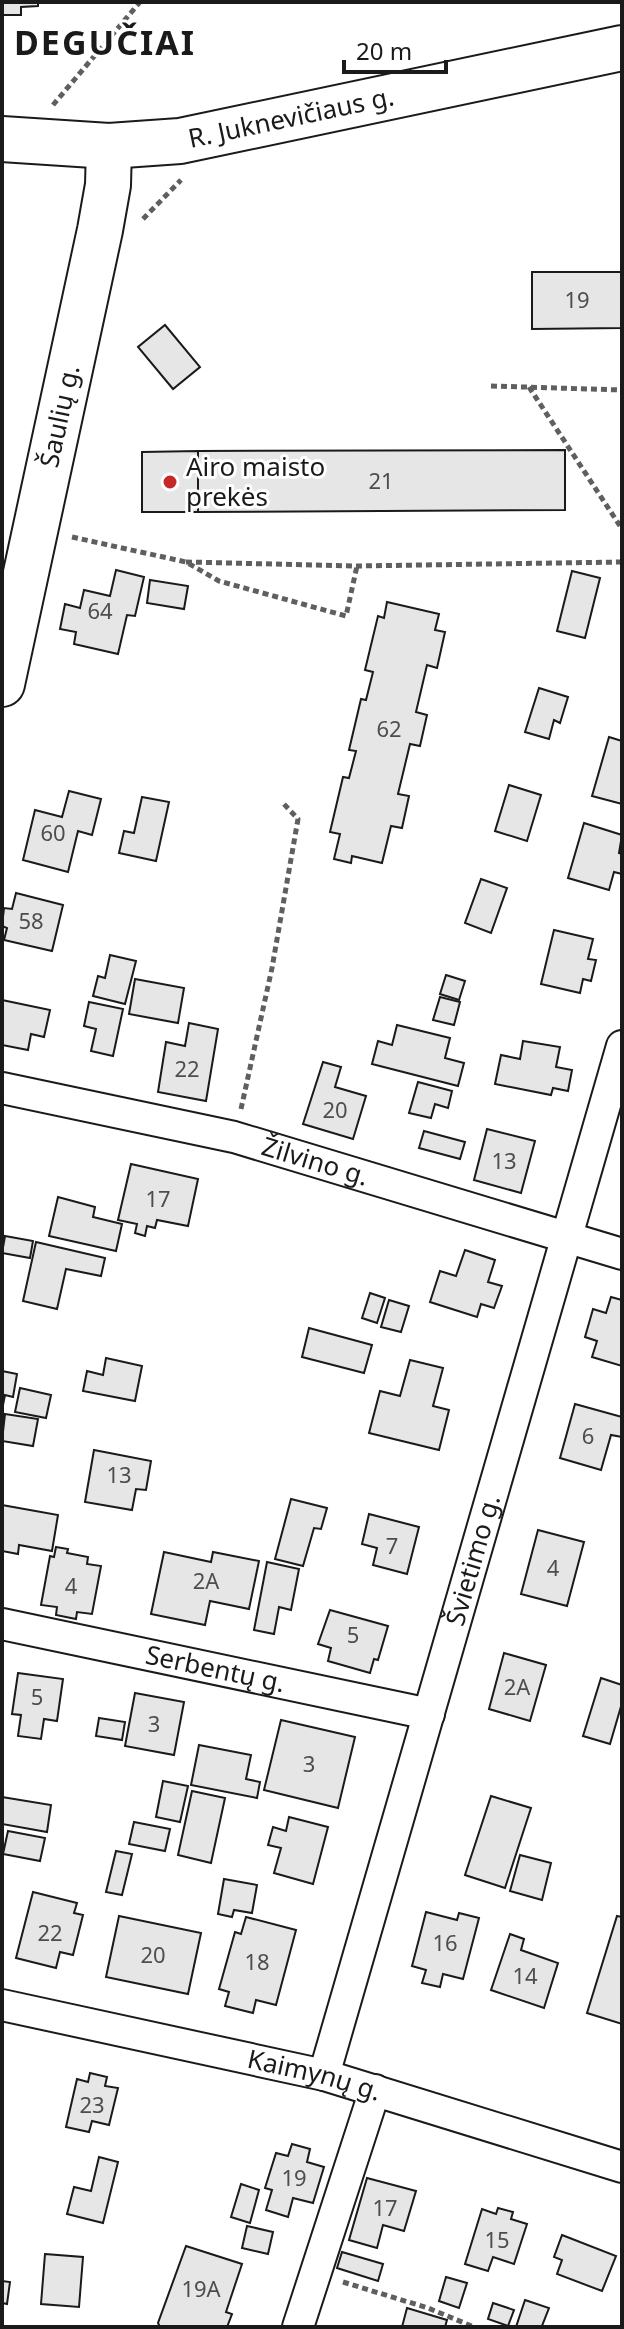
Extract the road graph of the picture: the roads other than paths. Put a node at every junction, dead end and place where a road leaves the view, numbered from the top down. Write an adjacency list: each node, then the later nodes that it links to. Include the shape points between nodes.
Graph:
1 (622, 48): 3 (street, R. Juknevičiaus g., via 180,141)
2 (2, 139): 3 (street, R. Juknevičiaus g.)
3 (109, 146): 4 (street, Šaulių g., via 100,230)
4 (2, 684)
5 (622, 1046): 7 (street, Švietimo g.)
6 (2, 1088): 7 (street, Žilvino g., via 234,1137)
7 (566, 1237): 8 (street, Žilvino g.); 10 (street, Švietimo g.)
8 (622, 1254)
9 (2, 1624): 10 (street, Serbentų g.)
10 (429, 1714): 12 (street, Švietimo g.)
11 (2, 2005): 12 (street, Kaimynų g.)
12 (324, 2075): 13 (street, Kaimynų g.)
13 (375, 2090): 14 (street, Kaimynų g.); 15 (street)
14 (622, 2167)
15 (298, 2327)

